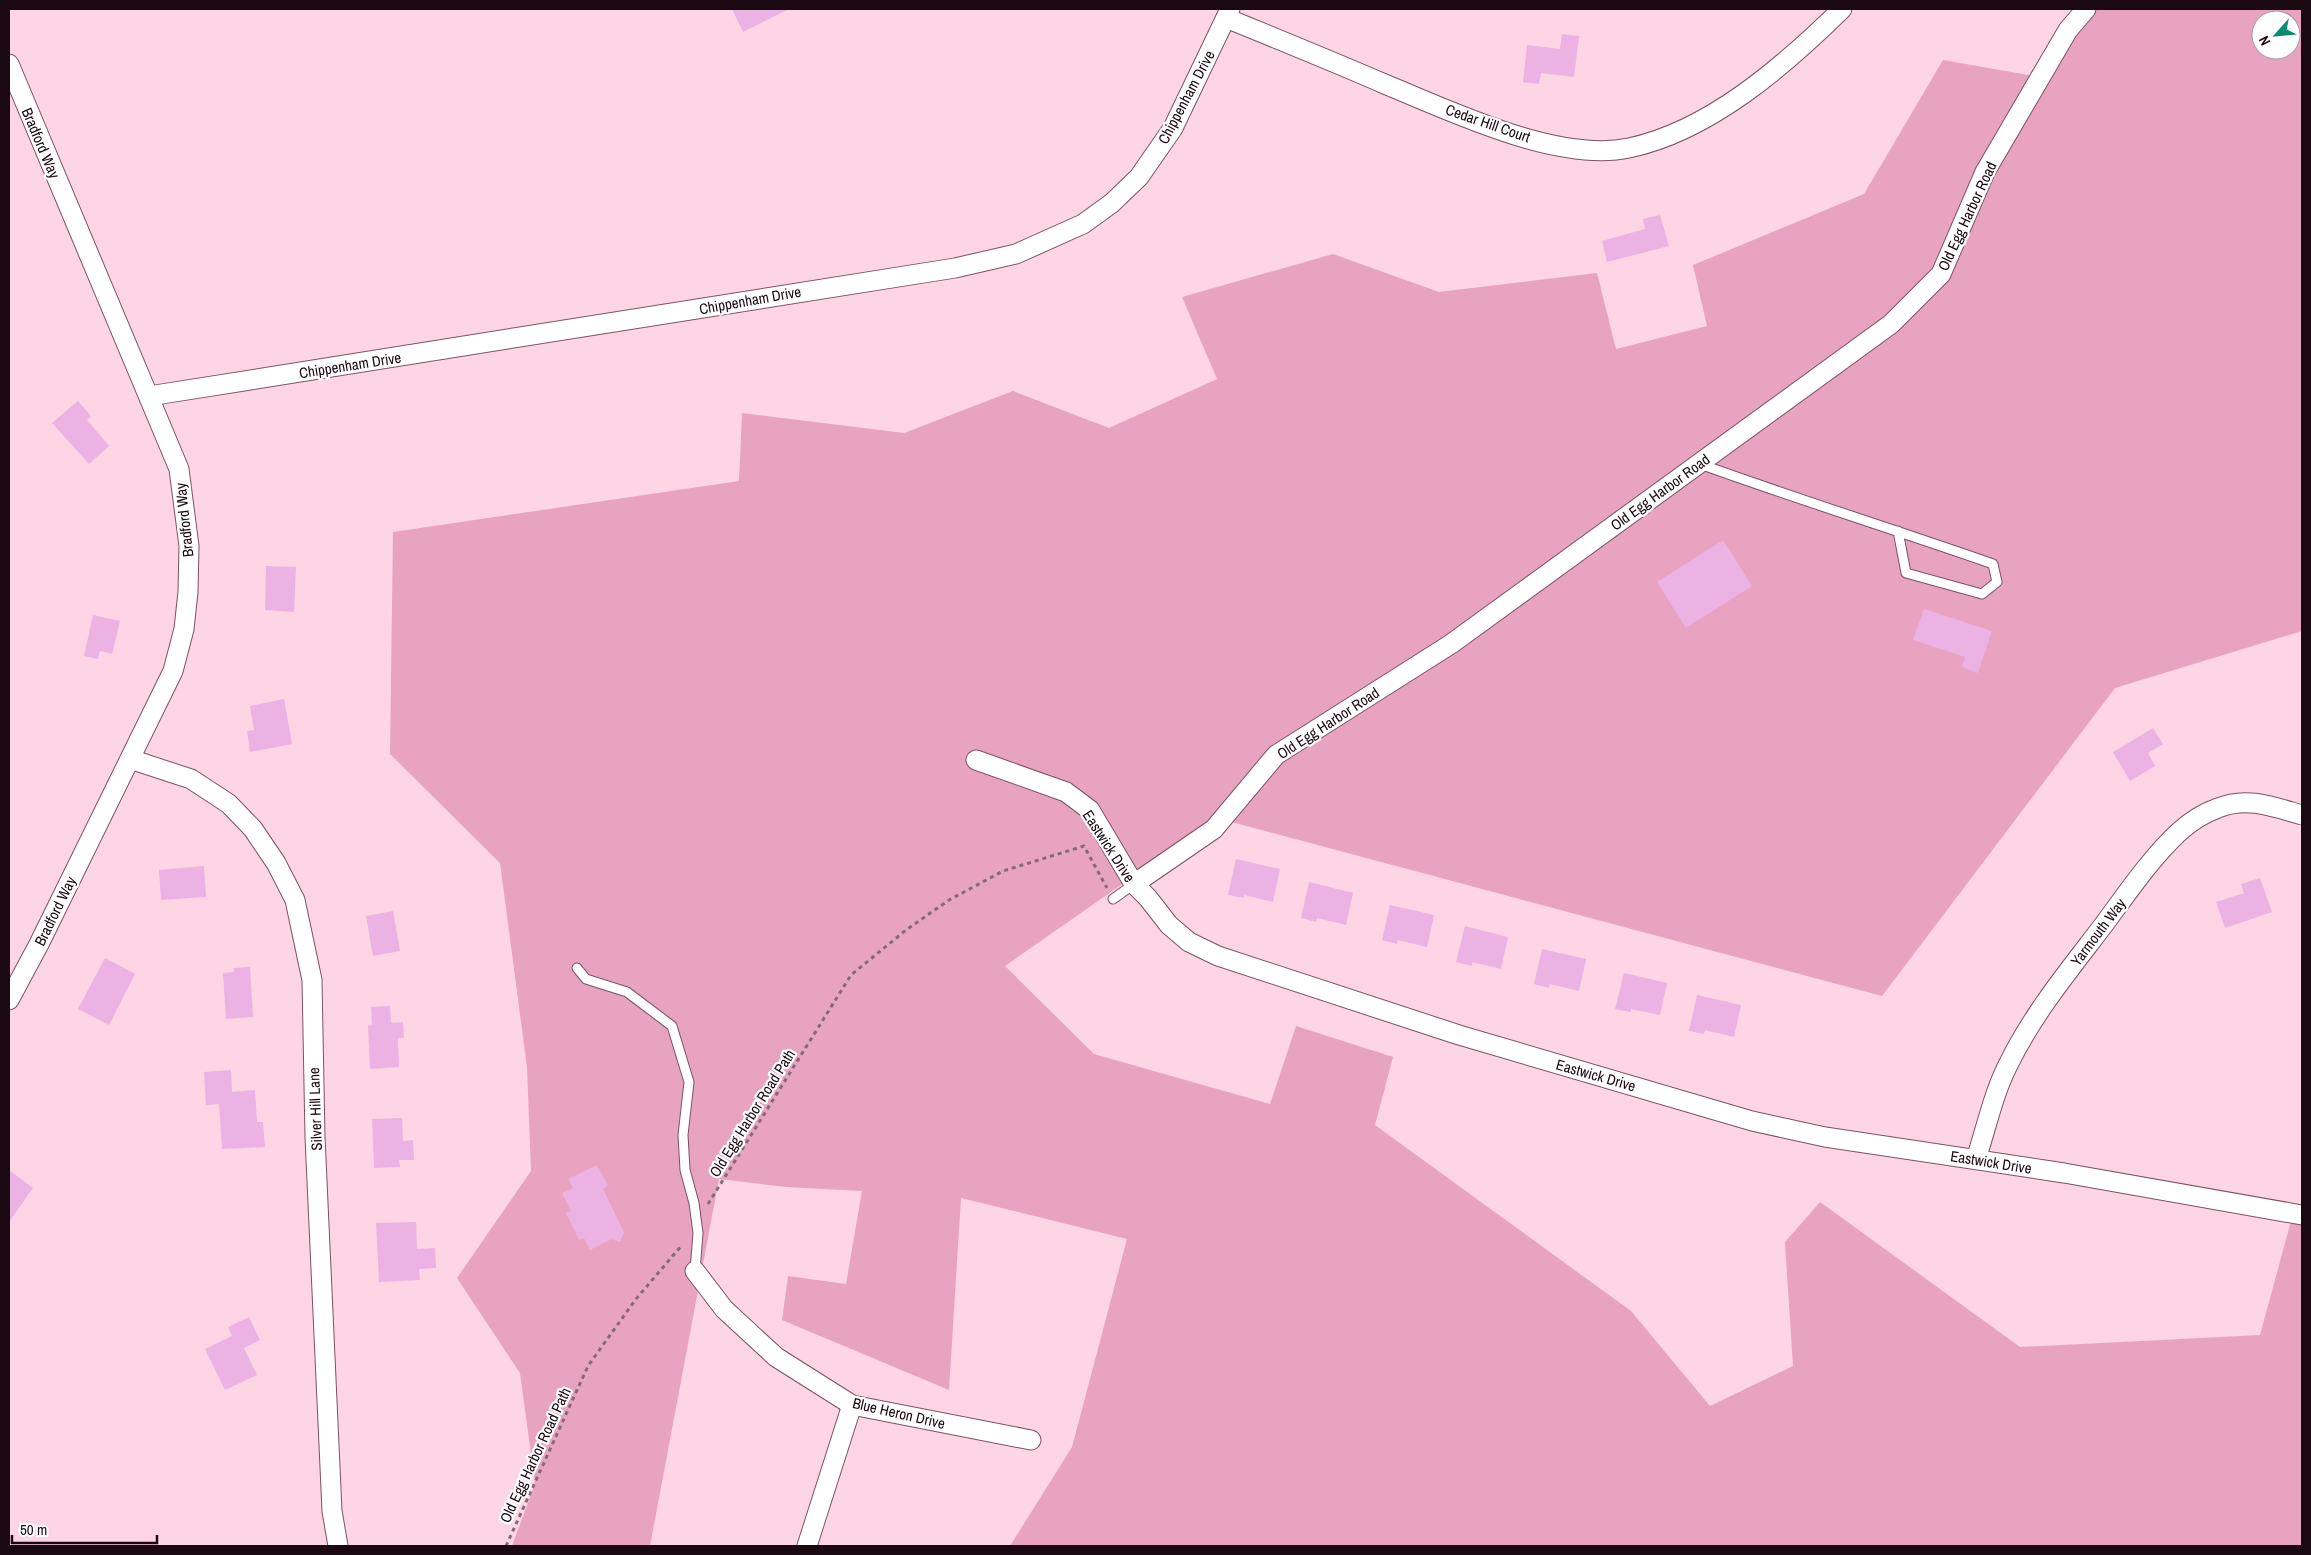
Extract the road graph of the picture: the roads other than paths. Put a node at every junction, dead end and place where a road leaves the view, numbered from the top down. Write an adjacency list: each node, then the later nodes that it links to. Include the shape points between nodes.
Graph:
1 (1842, 9): 3 (street, Cedar Hill Court, via 1762,82 1706,117 1653,142 1592,151 1520,138)
2 (2086, 9): 6 (street, Old Egg Harbor Road, via 2068,30 1985,172 1941,274 1891,324)
3 (1228, 13): 5 (street, Chippenham Drive, via 1173,128 1139,177 1083,224 1016,254 955,268)
4 (9, 64): 5 (street, Bradford Way)
5 (149, 396): 8 (street, Bradford Way, via 179,469 189,546 188,592 184,629 172,671)
6 (1699, 463): 7 (lane); 11 (street, Old Egg Harbor Road, via 1451,644 1276,755 1214,829)
7 (1898, 530): 7 (lane, via 1906,573 1982,594 1997,582 1993,564)
8 (130, 759): 14 (street, Bradford Way); 20 (street, Silver Hill Lane, via 191,779 229,804 276,863 294,900 312,980 332,1511)
9 (976, 760): 11 (street, Eastwick Drive, via 1066,792 1090,810)
10 (2302, 816): 15 (street, Yarmouth Way, via 2261,803 2240,802 2212,810 2179,832 2144,871 2048,998 2022,1038 2008,1065)
11 (1134, 884): 12 (lane); 15 (street, Eastwick Drive, via 1169,925 1189,942 1218,956 1459,1035 1752,1121 1825,1137)
12 (1113, 899)
13 (577, 968): 17 (lane, via 586,979 627,992 672,1026 689,1082 683,1136 685,1170 698,1233)
14 (9, 1000)
15 (1976, 1159): 16 (street, Eastwick Drive)
16 (2302, 1215)
17 (695, 1271): 18 (street, Blue Heron Drive, via 724,1309 776,1357)
18 (852, 1405): 19 (street, Blue Heron Drive); 21 (street)
19 (1031, 1440)
20 (338, 1546)
21 (807, 1546)

